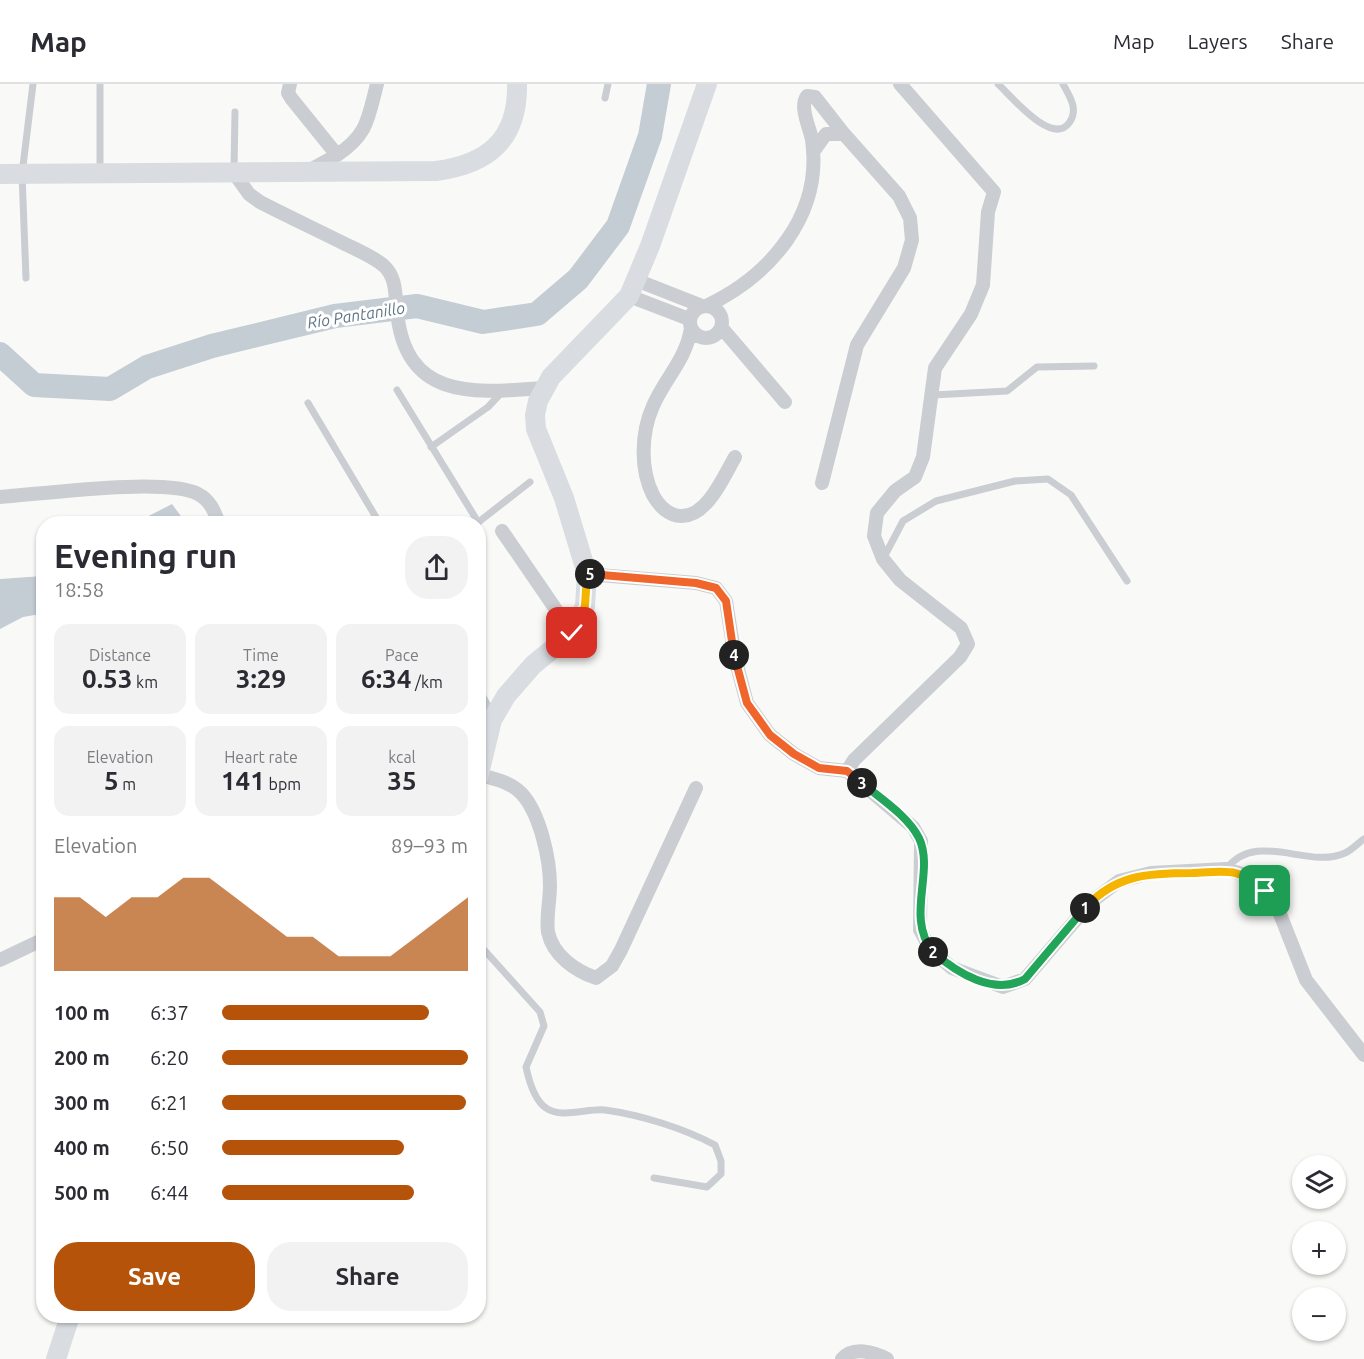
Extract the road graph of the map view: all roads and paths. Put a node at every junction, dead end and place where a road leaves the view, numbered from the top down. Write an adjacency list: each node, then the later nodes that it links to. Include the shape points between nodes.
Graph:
1 (33, 84): 19 (lane)
2 (100, 84): 20 (lane)
3 (290, 84): 15 (street, via 291,98)
4 (377, 84): 15 (street, via 362,133 355,144)
5 (517, 84): 16 (street, via 517,107 509,126 484,158 464,167 436,171)
6 (608, 84): 11 (lane)
7 (707, 84): 22 (street)
8 (900, 84): 32 (street, via 994,192 988,212 983,285 971,314 935,368)
9 (998, 84): 10 (lane, via 1043,126 1055,131 1065,129 1074,117 1073,104)
10 (1063, 84)
11 (605, 98)
12 (235, 112): 17 (lane)
13 (844, 134): 14 (street, via 826,134); 14 (street, via 815,97 807,96 804,107); 38 (street, via 899,196 910,218 912,240 904,268 857,345)
14 (813, 152): 23 (street, via 808,199 793,235)
15 (338, 155): 16 (street)
16 (305, 172): 17 (street)
17 (234, 173): 20 (street); 31 (street, via 260,202 383,265 395,287 402,338 414,365 434,382 459,389)
18 (0, 174): 19 (street)
19 (22, 174): 20 (street); 21 (lane)
20 (100, 174)
21 (26, 278)
22 (632, 288): 24 (street); 25 (street); 29 (street)
23 (726, 297): 24 (street); 26 (street)
24 (704, 306): 25 (street, via 694,310); 26 (street, via 717,311)
25 (690, 324): 26 (street, via 700,337); 27 (street)
26 (719, 332): 27 (street); 33 (street)
27 (688, 346): 36 (street, via 652,406 644,466 650,488 668,513 695,513 712,495)
28 (1094, 366): 32 (lane, via 1037,367 1007,391)
29 (544, 388): 31 (street); 46 (street, via 535,415 536,429 564,498)
30 (397, 390): 35 (lane)
31 (503, 391): 35 (lane, via 488,407)
32 (933, 395): 45 (street, via 923,457 915,477 895,491 877,513 874,536)
33 (785, 402)
34 (308, 403): 41 (lane)
35 (432, 447): 42 (lane)
36 (735, 457)
37 (530, 482): 43 (lane)
38 (822, 483)
39 (0, 497): 40 (street, via 162,485 198,494 213,507)
40 (216, 516)
41 (375, 516)
42 (473, 516)
43 (486, 516)
44 (502, 531): 48 (street)
45 (883, 558): 47 (lane, via 903,521 936,501 1015,481 1048,479 1071,495); 52 (street, via 900,580 961,628 968,644 960,657)
46 (587, 574): 48 (street, via 585,606); 52 (street, via 716,588 726,601 747,703 770,735 794,754 819,768)
47 (1127, 580)
48 (572, 633): 50 (street, via 533,665 506,696)
49 (486, 709): 50 (street)
50 (492, 720): 51 (street)
51 (486, 746)
52 (847, 771): 56 (street, via 913,826 921,841 920,930 931,950 952,968 1003,987 1025,979 1091,902 1119,882 1152,873)
53 (486, 779): 54 (street, via 506,783 522,794 535,815 550,883 548,933 575,971 596,978 612,966 621,950)
54 (696, 788)
55 (1364, 839): 56 (lane, via 1344,853 1321,856 1253,852 1235,858)
56 (1226, 869): 60 (street, via 1251,877 1265,891 1278,909 1306,981)
57 (36, 943): 59 (street)
58 (486, 952): 61 (lane, via 544,1020 526,1068 538,1099 547,1109 623,1113 715,1145 721,1174 707,1188)
59 (0, 960)
60 (1364, 1055)
61 (654, 1178)
62 (68, 1323): 63 (street)
63 (56, 1359)
64 (842, 1359): 65 (street, via 861,1350)
65 (887, 1359)

